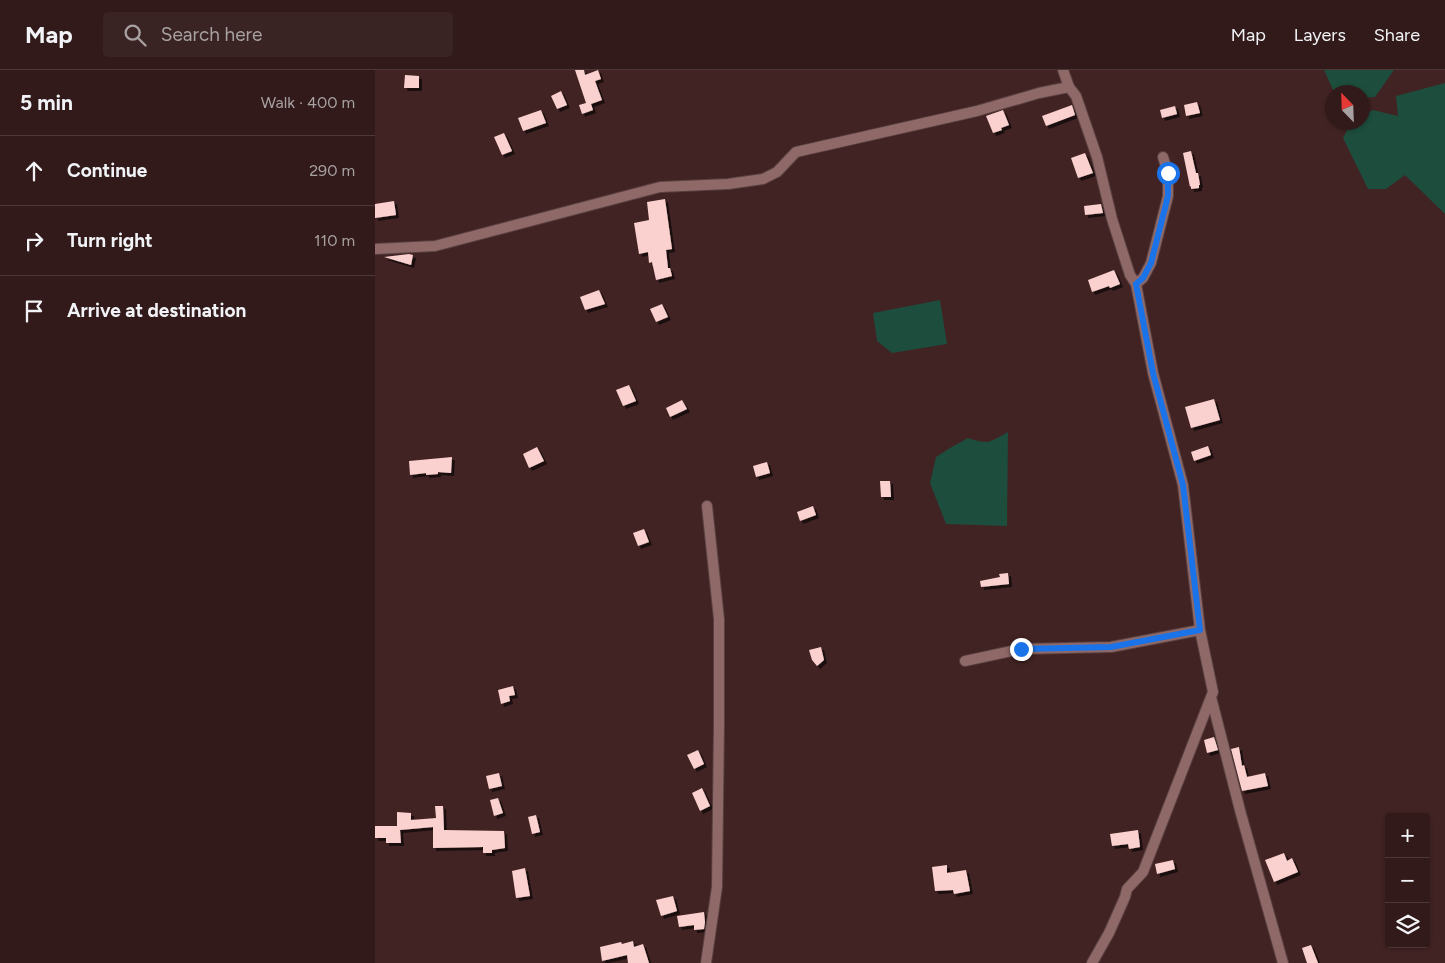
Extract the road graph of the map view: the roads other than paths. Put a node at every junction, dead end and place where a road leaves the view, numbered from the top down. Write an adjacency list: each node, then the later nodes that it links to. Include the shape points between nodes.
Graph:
1 (1063, 70): 2 (street)
2 (1069, 87): 4 (street, via 796,152 777,172 763,179 660,188 435,246); 5 (street, via 1077,96 1097,157 1112,219)
3 (1163, 157): 5 (street, via 1168,173 1168,196 1151,263)
4 (375, 250)
5 (1136, 284): 7 (street, via 1153,373 1183,485)
6 (707, 506): 10 (street, via 719,619 719,724 717,887)
7 (1200, 630): 8 (street, via 1111,647 1021,649); 9 (street, via 1213,692)
8 (965, 661)
9 (1211, 697): 11 (street, via 1143,872 1127,889 1109,933); 12 (street)
10 (706, 963)
11 (1092, 963)
12 (1283, 963)

